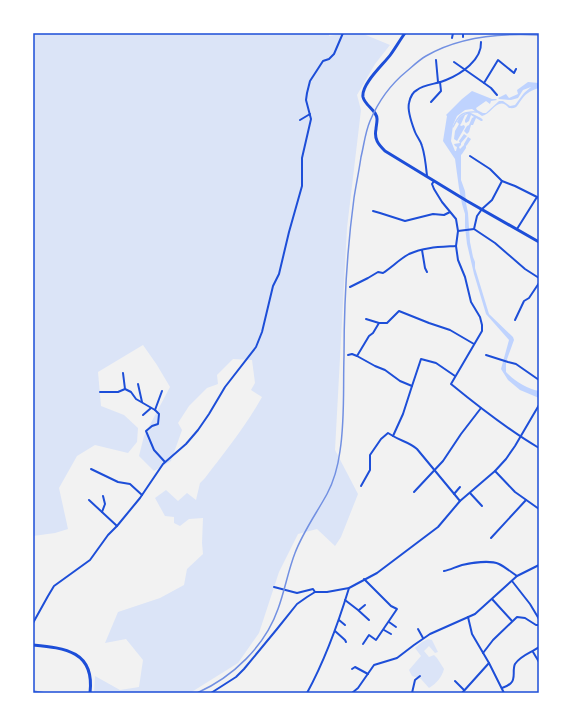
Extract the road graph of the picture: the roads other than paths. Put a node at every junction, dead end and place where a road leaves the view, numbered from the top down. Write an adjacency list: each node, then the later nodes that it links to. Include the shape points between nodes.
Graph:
1 (343, 33): 16 (street, via 334,54 323,61 310,81 306,100)
2 (405, 33): 19 (main road, via 366,85 362,92 363,99 378,120 375,134 378,145)
3 (453, 33): 6 (street)
4 (462, 33): 5 (street)
5 (463, 37)
6 (452, 38)
7 (481, 42): 10 (street, via 477,58)
8 (436, 60): 12 (street)
9 (454, 62): 10 (street)
10 (465, 69): 12 (street); 13 (street)
11 (516, 69): 13 (street, via 514,73 498,60)
12 (439, 82): 15 (street, via 441,91); 19 (street, via 417,90 409,103 411,119 422,147)
13 (484, 82): 14 (street)
14 (496, 94)
15 (431, 102)
16 (310, 114): 17 (street); 60 (street, via 302,158 302,186 258,344 225,387 198,430)
17 (300, 120)
18 (470, 156): 21 (street, via 490,169)
19 (427, 176): 20 (main road)
20 (434, 181): 23 (main road); 25 (street, via 434,189)
21 (502, 181): 22 (street); 23 (street, via 492,200)
22 (538, 197): 27 (street)
23 (482, 209): 26 (street, via 477,216); 27 (main road)
24 (373, 211): 25 (street, via 405,221)
25 (451, 212): 28 (street, via 456,219)
26 (474, 229): 28 (street); 33 (street, via 496,243)
27 (517, 229): 29 (main road)
28 (458, 231): 30 (street)
29 (539, 242)
30 (456, 246): 31 (street); 39 (street, via 471,302 482,325 482,331)
31 (422, 250): 32 (street); 35 (street)
32 (427, 272)
33 (539, 278)
34 (539, 283): 37 (street, via 524,301)
35 (350, 287)
36 (366, 318): 38 (street)
37 (515, 320)
38 (379, 323): 39 (street, via 387,323 400,311 450,330); 42 (street)
39 (474, 344): 44 (street)
40 (348, 355): 42 (street)
41 (486, 355): 45 (street, via 516,364)
42 (357, 356): 47 (street)
43 (122, 372): 48 (street)
44 (456, 376): 47 (street, via 436,363 421,360); 54 (street, via 451,384)
45 (539, 380)
46 (138, 384): 51 (street)
47 (412, 386): 57 (street)
48 (125, 389): 50 (street, via 118,392); 51 (street)
49 (162, 391): 55 (street)
50 (100, 392)
51 (142, 402): 53 (street)
52 (539, 405): 58 (street)
53 (151, 408): 55 (street); 56 (street)
54 (481, 408): 58 (street); 62 (street)
55 (155, 410): 60 (street, via 160,414 158,424 146,432 154,450)
56 (143, 415)
57 (393, 436): 62 (street, via 411,444); 64 (street, via 388,433 381,439 370,456 370,470)
58 (520, 437): 59 (street); 63 (street)
59 (539, 448)
60 (165, 462): 68 (street)
61 (91, 469): 68 (street, via 130,484)
62 (434, 470): 66 (street); 69 (street)
63 (495, 471): 67 (street); 72 (street)
64 (361, 486)
65 (460, 487): 69 (street)
66 (414, 492)
67 (470, 493): 73 (street); 74 (street)
68 (142, 494): 77 (street)
69 (454, 494): 73 (street)
70 (103, 496): 76 (street, via 105,504)
71 (89, 500): 76 (street)
72 (526, 500): 75 (street); 78 (street)
73 (460, 501): 82 (street, via 438,527 377,573)
74 (482, 506)
75 (539, 509)
76 (102, 512): 77 (street)
77 (117, 526): 97 (street, via 90,560 54,586)
78 (491, 538)
79 (539, 565): 81 (street)
80 (444, 571): 81 (street, via 469,563 497,563)
81 (517, 576): 83 (street)
82 (364, 579): 85 (street); 96 (street, via 397,609)
83 (512, 581): 87 (street); 92 (street)
84 (274, 587): 86 (street, via 297,593 313,589)
85 (349, 588): 86 (street); 88 (street)
86 (315, 592): 121 (street, via 297,604 240,673)
87 (492, 599): 91 (street); 95 (street)
88 (345, 600): 90 (street); 93 (street)
89 (365, 605): 90 (street)
90 (359, 610): 94 (street)
91 (468, 617): 105 (street); 111 (street, via 472,634)
92 (539, 619)
93 (339, 620): 98 (street); 103 (street)
94 (368, 620)
95 (512, 621): 99 (street, via 517,617 525,618); 111 (street)
96 (389, 622): 100 (street); 102 (street)
97 (33, 623)
98 (345, 625)
99 (539, 625)
100 (396, 627)
101 (418, 629): 105 (street)
102 (384, 630): 104 (street); 107 (street, via 376,640 369,635)
103 (335, 631): 106 (street); 122 (street)
104 (391, 634)
105 (424, 638): 115 (street, via 397,658 374,666)
106 (346, 642)
107 (363, 644)
108 (33, 645): 120 (main road, via 72,652 83,660 90,672)
109 (539, 648): 110 (street)
110 (532, 652): 112 (street); 118 (street, via 516,663 513,680)
111 (483, 653): 113 (street)
112 (539, 662)
113 (489, 663): 118 (street); 119 (street)
114 (352, 669): 115 (street, via 355,667)
115 (368, 674): 123 (street)
116 (420, 676): 124 (street, via 415,680)
117 (456, 681): 119 (street)
118 (502, 688): 126 (street)
119 (464, 690): 125 (street)
120 (90, 693)
121 (211, 693)
122 (307, 693)
123 (352, 693)
124 (412, 693)
125 (462, 693)
126 (504, 693)

